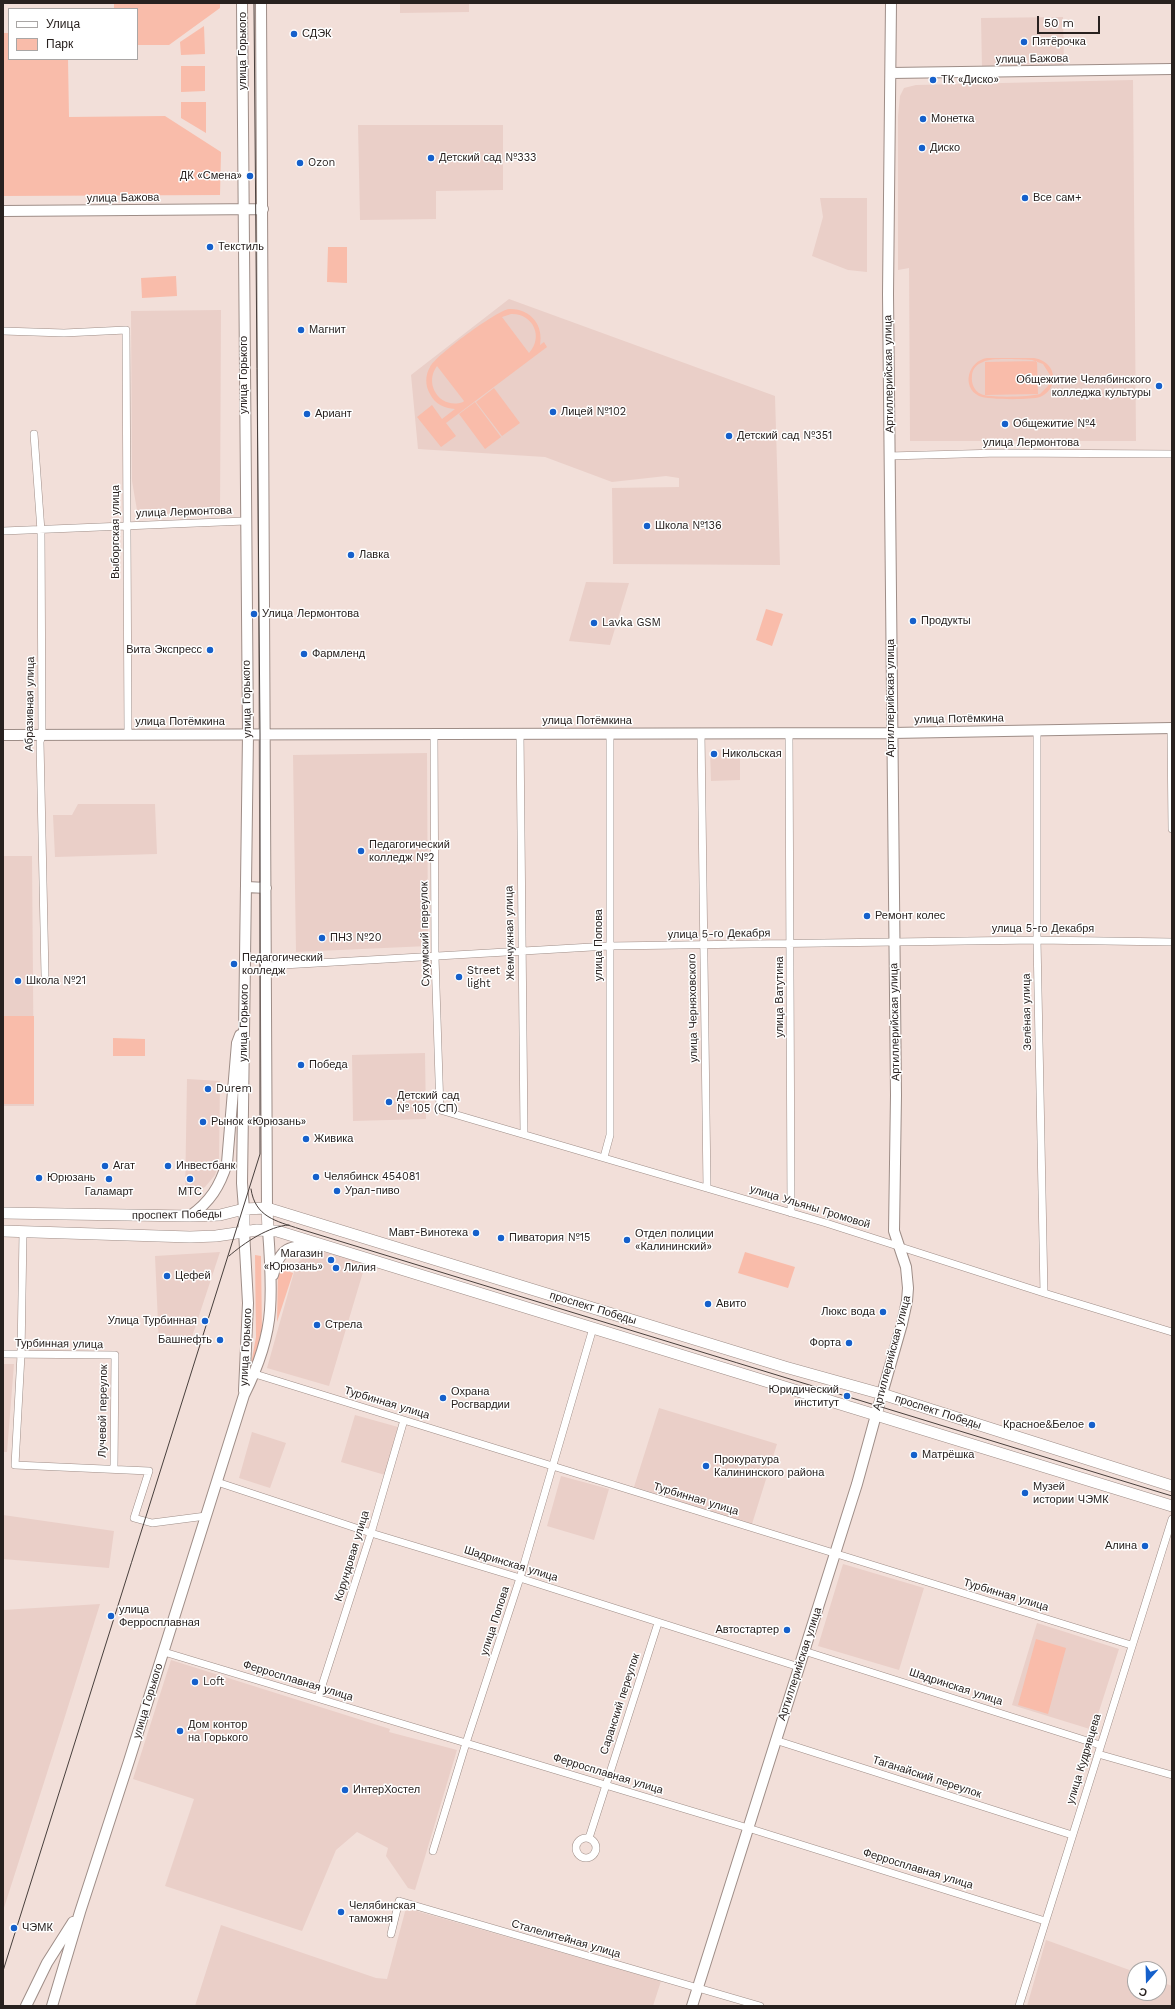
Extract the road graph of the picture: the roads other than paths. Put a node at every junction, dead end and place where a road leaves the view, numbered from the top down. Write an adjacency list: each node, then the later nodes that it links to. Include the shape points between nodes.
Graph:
1 (242, 3): 6 (street, улица Горького)
2 (262, 3): 7 (street, улица Горького)
3 (891, 3): 5 (street, Артиллерийская улица)
4 (1172, 69): 5 (street, улица Бажова)
5 (891, 73): 12 (street, Артиллерийская улица, via 888,294)
6 (244, 209): 7 (street, улица Бажова); 8 (street, улица Бажова); 13 (street, улица Горького)
7 (263, 209): 27 (street, улица Горького)
8 (3, 211)
9 (3, 331): 14 (street, Выборгская улица, via 64,333 126,330)
10 (34, 434): 16 (street, Абразивная улица)
11 (1172, 454): 12 (street, улица Лермонтова, via 998,453)
12 (890, 456): 24 (street, Артиллерийская улица)
13 (245, 521): 14 (street, улица Лермонтова); 26 (street, улица Горького)
14 (127, 526): 16 (street, улица Лермонтова); 25 (street, Выборгская улица)
15 (3, 531): 16 (street, улица Лермонтова)
16 (41, 531): 29 (street, Абразивная улица)
17 (1171, 728): 18 (street, улица Потёмкина); 30 (street)
18 (1037, 730): 24 (street, улица Потёмкина); 33 (street, Зелёная улица)
19 (434, 733): 20 (street, улица Потёмкина); 27 (street, улица Потёмкина); 40 (street, Сухумский переулок)
20 (520, 733): 21 (street, улица Потёмкина); 39 (street, Жемчужная улица)
21 (610, 733): 22 (street, улица Потёмкина); 38 (street, улица Попова)
22 (701, 733): 23 (street, улица Потёмкина); 36 (street, улица Черняховского)
23 (788, 733): 24 (street, улица Потёмкина); 37 (street, улица Ватутина)
24 (892, 733): 34 (street, Артиллерийская улица)
25 (128, 734): 26 (street, улица Потёмкина); 29 (street, улица Потёмкина)
26 (248, 734): 27 (street, улица Потёмкина); 31 (street, улица Горького)
27 (266, 734): 32 (street, улица Горького)
28 (3, 735): 29 (street, улица Потёмкина)
29 (42, 735): 42 (street, Абразивная улица, via 40,742)
30 (1172, 830)
31 (247, 887): 32 (street); 43 (street, улица Горького)
32 (266, 888): 41 (street, улица Горького)
33 (1037, 940): 34 (street, улица 5-го Декабря); 35 (street, улица 5-го Декабря); 60 (street, Зелёная улица)
34 (894, 941): 37 (street, улица 5-го Декабря); 58 (street, Артиллерийская улица, via 894,1231)
35 (1172, 942)
36 (702, 944): 37 (street, улица 5-го Декабря); 38 (street, улица 5-го Декабря); 47 (street, улица Черняховского)
37 (791, 944): 51 (street, улица Ватутина)
38 (609, 946): 39 (street, улица 5-го Декабря); 46 (street, улица Попова, via 610,1135)
39 (521, 951): 40 (street, улица 5-го Декабря); 45 (street, Жемчужная улица)
40 (435, 957): 41 (street, улица 5-го Декабря); 44 (street, Сухумский переулок)
41 (266, 966): 48 (street, улица Горького)
42 (45, 974)
43 (245, 1018): 49 (street, улица Горького, via 242,1183); 52 (street, via 237,1043 227,1162 211,1197 204,1207)
44 (440, 1110): 45 (street, улица Ульяны Громовой)
45 (524, 1134): 46 (street, улица Ульяны Громовой)
46 (604, 1157): 47 (street, улица Ульяны Громовой)
47 (707, 1188): 51 (street, улица Ульяны Громовой)
48 (268, 1208): 49 (main road, проспект Победы); 53 (main road, улица Горького); 67 (main road, проспект Победы, via 785,1367)
49 (244, 1209): 52 (main road, проспект Победы, via 220,1215); 55 (main road, улица Горького)
50 (3, 1213): 52 (main road, проспект Победы)
51 (791, 1213): 58 (street, улица Ульяны Громовой)
52 (190, 1216)
53 (268, 1230): 55 (main road, проспект Победы); 57 (main road, проспект Победы); 59 (street, улица Горького)
54 (3, 1231): 56 (main road, проспект Победы)
55 (244, 1231): 56 (main road, проспект Победы, via 190,1238); 68 (street, улица Горького, via 248,1303)
56 (23, 1233): 64 (street)
57 (321, 1245): 59 (street, улица Горького, via 295,1246 284,1250 277,1261); 61 (main road, проспект Победы)
58 (901, 1247): 60 (street, улица Ульяны Громовой); 67 (street, Артиллерийская улица, via 906,1267 907,1301)
59 (270, 1287): 66 (street, улица Горького, via 267,1332)
60 (1044, 1294): 62 (street, улица Ульяны Громовой)
61 (593, 1328): 69 (main road, проспект Победы); 71 (street, улица Попова)
62 (1172, 1332)
63 (3, 1354): 64 (street, Турбинная улица)
64 (21, 1354): 65 (street, Турбинная улица); 72 (street, via 15,1465)
65 (115, 1355): 72 (street, Лучевой переулок)
66 (255, 1374): 68 (street, улица Горького); 70 (street, Турбинная улица)
67 (882, 1394): 69 (main road, Артиллерийская улица); 74 (main road, проспект Победы)
68 (244, 1395): 73 (street, улица Горького)
69 (876, 1415): 75 (main road, проспект Победы); 79 (street, Артиллерийская улица)
70 (404, 1420): 71 (street, Турбинная улица); 78 (street, Корундовая улица)
71 (552, 1466): 79 (street, Турбинная улица); 80 (street, улица Попова)
72 (114, 1468): 76 (street, via 150,1471 134,1518 152,1523)
73 (217, 1482): 76 (street, улица Горького); 78 (street, Шадринская улица)
74 (1172, 1486)
75 (1172, 1506)
76 (206, 1516): 84 (street, улица Горького)
77 (1171, 1523): 82 (street, улица Кудрявцева)
78 (371, 1533): 80 (street, Шадринская улица); 86 (street, Корундовая улица)
79 (835, 1553): 82 (street, Турбинная улица); 83 (street, Артиллерийская улица)
80 (520, 1578): 81 (street, Шадринская улица); 88 (street, улица Попова)
81 (658, 1623): 85 (street, Шадринская улица); 92 (street, Саранский переулок)
82 (1131, 1645): 89 (street, улица Кудрявцева)
83 (804, 1651): 85 (street, Артиллерийская улица); 89 (street, Шадринская улица)
84 (164, 1652): 86 (street, Ферросплавная улица); 97 (street, улица Горького)
85 (799, 1667): 87 (street, Артиллерийская улица)
86 (318, 1698): 88 (street, Ферросплавная улица)
87 (776, 1740): 93 (street, Артиллерийская улица); 94 (street, Таганайский переулок)
88 (466, 1742): 92 (street, Ферросплавная улица); 96 (street, улица Попова)
89 (1100, 1745): 90 (street, улица Кудрявцева)
90 (1098, 1754): 91 (street); 94 (street, улица Кудрявцева)
91 (1172, 1775)
92 (605, 1784): 93 (street, Ферросплавная улица); 95 (street, Саранский переулок)
93 (748, 1828): 98 (street, Ферросплавная улица); 100 (street, Артиллерийская улица)
94 (1072, 1835): 98 (street, улица Кудрявцева)
95 (589, 1838)
96 (433, 1851)
97 (80, 1912): 101 (street, via 47,1963); 102 (street, улица Горького)
98 (1045, 1921): 105 (street, улица Кудрявцева)
99 (391, 1934): 100 (street, Сталелитейная улица, via 400,1901)
100 (698, 1989): 103 (street, Артиллерийская улица); 104 (street, Сталелитейная улица)
101 (26, 2006)
102 (52, 2006)
103 (692, 2006)
104 (760, 2006)
105 (1019, 2006)

